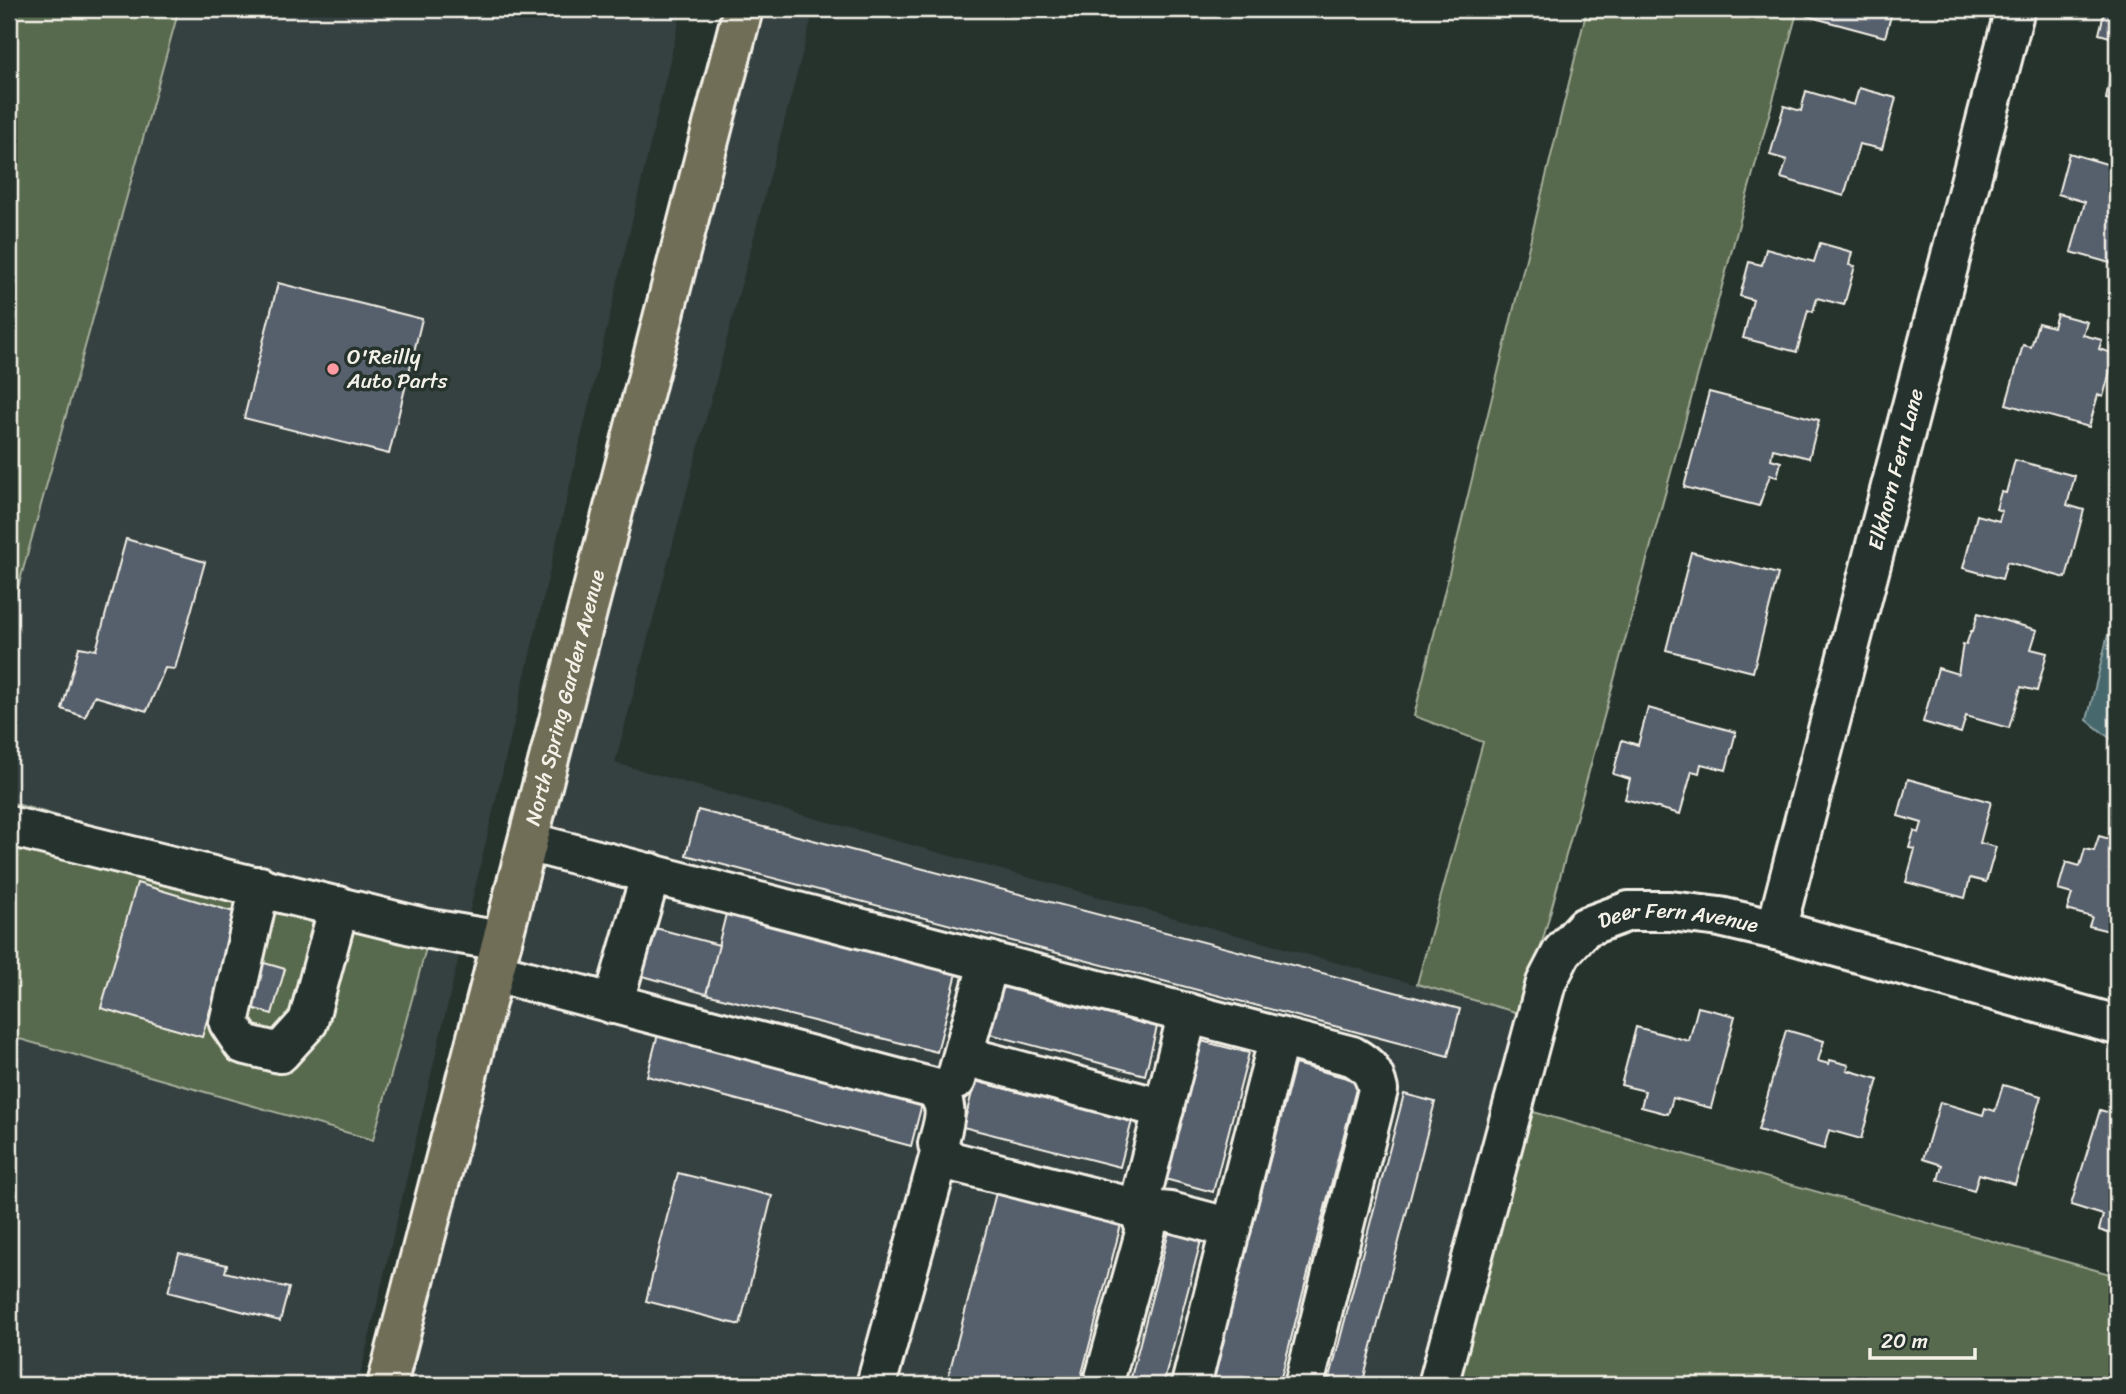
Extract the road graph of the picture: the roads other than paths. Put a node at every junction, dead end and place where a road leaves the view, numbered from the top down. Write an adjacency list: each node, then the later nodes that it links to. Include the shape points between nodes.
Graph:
1 (743, 9): 4 (highway, North Spring Garden Avenue)
2 (2015, 9): 8 (street, Elkhorn Fern Lane)
3 (9, 826): 6 (street)
4 (528, 842): 5 (street); 9 (highway, North Spring Garden Avenue)
5 (651, 873): 10 (street); 11 (street)
6 (260, 886): 7 (street); 7 (street, via 229,1023 243,1044 280,1053 308,1022)
7 (339, 906): 9 (street, via 424,928)
8 (1776, 930): 13 (street, Deer Fern Avenue); 26 (street, Deer Fern Avenue, via 1720,917 1629,911 1585,927 1562,952 1546,983)
9 (498, 957): 11 (street); 21 (highway, North Spring Garden Avenue)
10 (989, 961): 12 (street); 15 (street)
11 (613, 1004): 16 (street, via 934,1088)
12 (1188, 1013): 14 (street); 17 (street)
13 (2117, 1025)
14 (1279, 1037): 20 (street); 25 (street, via 1352,1056 1374,1073 1378,1090)
15 (964, 1056): 16 (street); 17 (street)
16 (945, 1100): 18 (street, via 938,1144)
17 (1164, 1109): 19 (street)
18 (942, 1150): 19 (street, via 954,1162); 22 (street)
19 (1138, 1209): 20 (street); 23 (street, via 1146,1229)
20 (1231, 1228): 24 (street)
21 (387, 1385)
22 (877, 1385)
23 (1103, 1385)
24 (1191, 1385)
25 (1304, 1385)
26 (1437, 1385)

